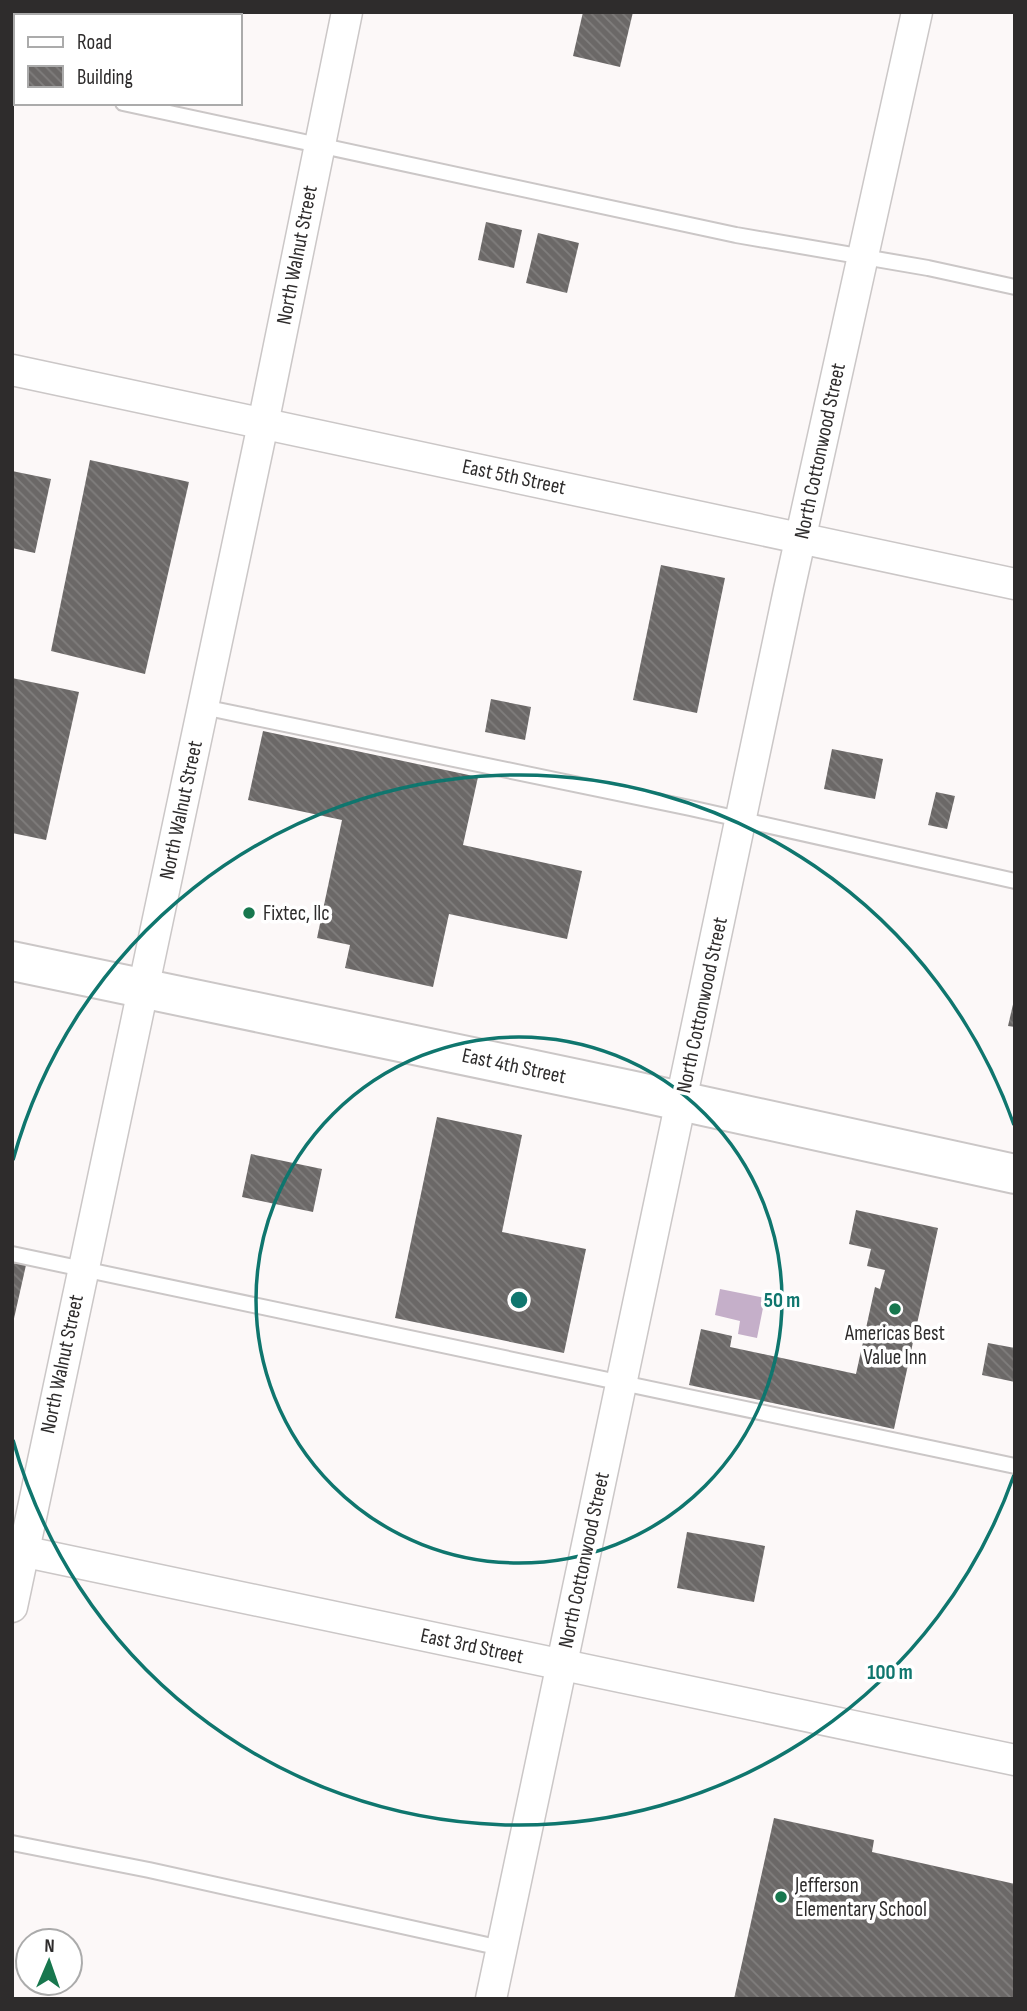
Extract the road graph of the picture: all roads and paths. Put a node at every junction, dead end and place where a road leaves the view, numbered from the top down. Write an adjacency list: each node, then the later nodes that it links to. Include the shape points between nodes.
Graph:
1 (347, 12): 4 (street, North Walnut Street)
2 (917, 12): 5 (street, North Cottonwood Street)
3 (132, 105): 4 (lane)
4 (319, 146): 5 (lane, via 736,235); 8 (street, North Walnut Street)
5 (862, 257): 6 (lane); 9 (street, North Cottonwood Street)
6 (1015, 287)
7 (12, 370): 8 (street, East 5th Street)
8 (263, 424): 9 (street, East 5th Street); 11 (street, North Walnut Street)
9 (801, 538): 10 (street, East 5th Street); 12 (street, North Cottonwood Street)
10 (1015, 584)
11 (203, 707): 12 (lane); 15 (street, North Walnut Street)
12 (741, 820): 13 (lane); 16 (street, North Cottonwood Street)
13 (1015, 881)
14 (12, 961): 15 (main road, East 4th Street)
15 (143, 988): 16 (main road, East 4th Street); 19 (street, North Walnut Street)
16 (682, 1101): 17 (main road, East 4th Street); 20 (street, North Cottonwood Street)
17 (1015, 1174)
18 (12, 1254): 19 (lane)
19 (82, 1269): 20 (lane); 22 (street, North Walnut Street)
20 (620, 1383): 21 (lane); 24 (street, North Cottonwood Street)
21 (1015, 1466)
22 (18, 1550): 23 (street, North Walnut Street); 24 (street, East 3rd Street)
23 (12, 1607)
24 (562, 1665): 25 (street, East 3rd Street); 27 (street, North Cottonwood Street)
25 (1015, 1760)
26 (12, 1843): 27 (lane)
27 (501, 1948): 28 (street, North Cottonwood Street)
28 (491, 1999)

